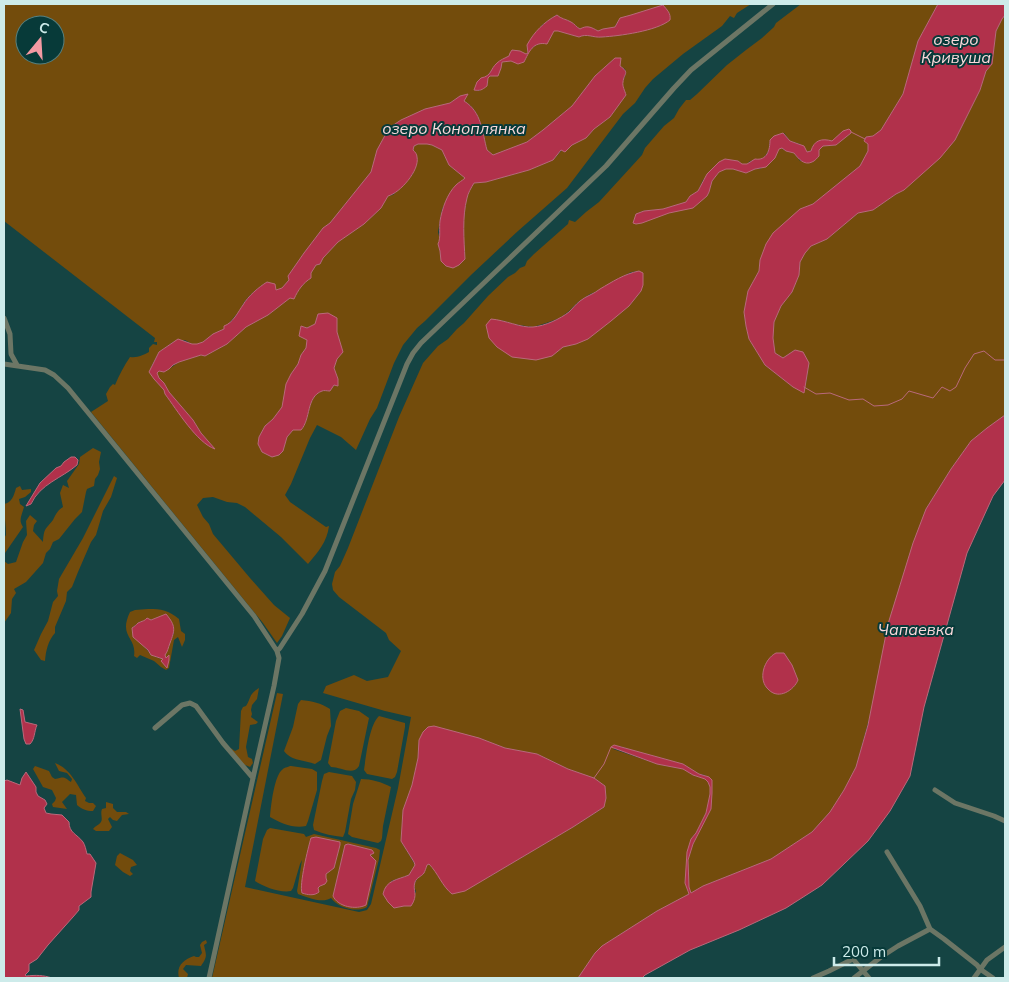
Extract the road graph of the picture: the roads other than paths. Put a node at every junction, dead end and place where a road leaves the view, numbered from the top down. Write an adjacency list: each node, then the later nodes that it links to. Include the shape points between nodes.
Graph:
1 (773, 4): 5 (street, via 691,70 606,166 413,353 325,571)
2 (4, 318): 4 (street, via 10,334 11,354)
3 (4, 364): 4 (street)
4 (17, 365): 5 (street, via 45,370 68,388 254,616)
5 (277, 651): 7 (street, via 278,668)
6 (155, 728): 7 (street, via 182,705 190,703 196,706)
7 (253, 778): 15 (street)
8 (935, 790): 9 (street, via 955,803)
9 (1005, 821)
10 (887, 852): 11 (street)
11 (930, 929): 13 (street); 14 (street, via 881,957)
12 (1005, 947): 13 (street, via 987,960)
13 (980, 970): 19 (street); 20 (street)
14 (864, 972): 16 (street, via 853,959); 17 (street); 18 (street)
15 (209, 978)
16 (813, 978)
17 (854, 978)
18 (869, 978)
19 (974, 978)
20 (993, 978)

